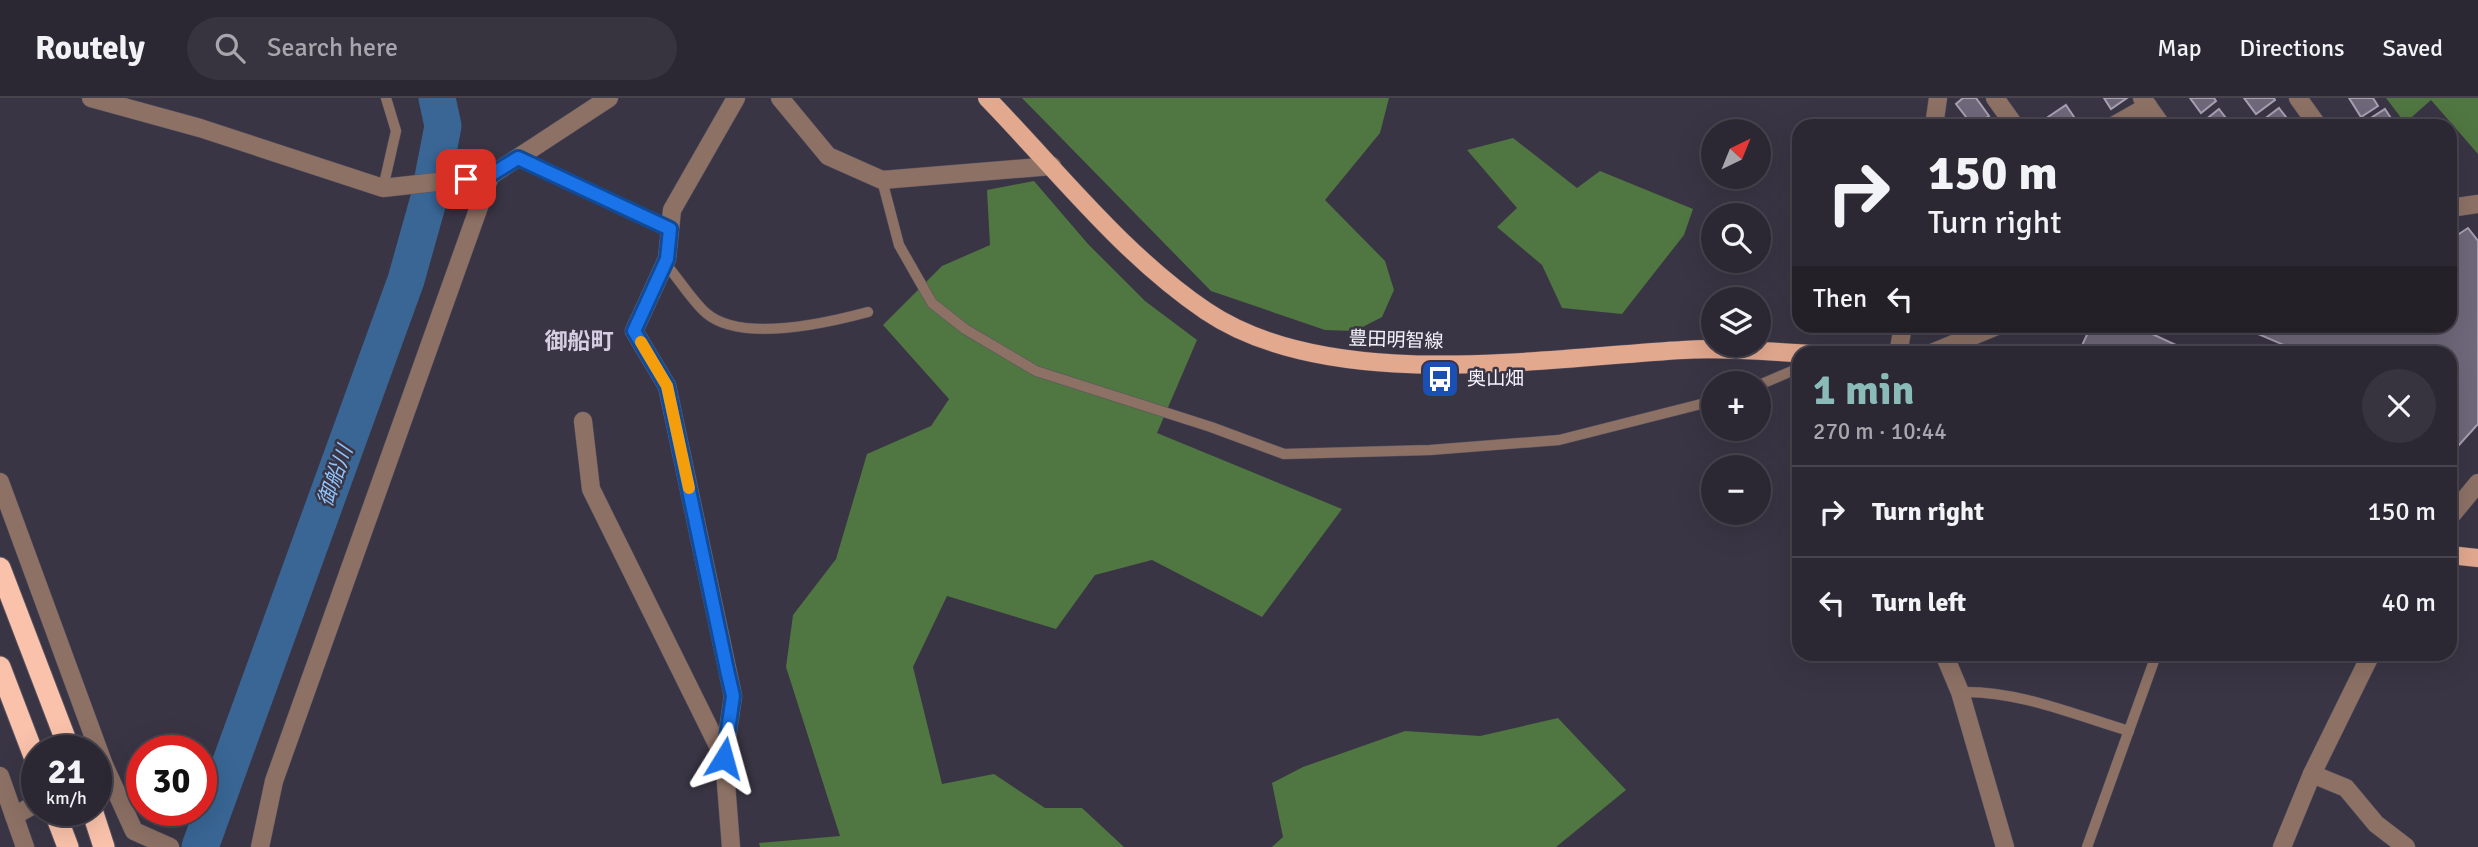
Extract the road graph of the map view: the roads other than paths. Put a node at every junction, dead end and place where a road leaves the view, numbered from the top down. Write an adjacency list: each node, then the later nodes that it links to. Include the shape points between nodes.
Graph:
1 (91, 98): 20 (street)
2 (386, 98): 20 (lane, via 396,131)
3 (610, 98): 16 (street)
4 (736, 98): 23 (street, via 672,210)
5 (780, 98): 19 (street, via 828,156)
6 (987, 98): 17 (main road, 豊田明智線)
7 (1938, 98): 11 (street)
8 (1995, 98): 12 (street)
9 (2298, 98): 15 (street)
10 (2145, 102): 13 (street); 14 (street)
11 (1935, 119)
12 (2010, 119)
13 (2122, 119)
14 (2157, 119)
15 (2313, 119)
16 (518, 158): 18 (street); 23 (lane)
17 (1052, 166): 19 (street); 28 (main road, 豊田明智線, via 1112,233 1164,279 1209,313 1273,344 1346,361 1428,364 1686,350)
18 (489, 176): 20 (street); 60 (street, via 274,781)
19 (882, 180): 31 (lane, via 900,245 932,303 965,329 1036,371 1284,454 1559,440)
20 (388, 188)
21 (2478, 204): 22 (street)
22 (2457, 207)
23 (670, 229): 24 (street)
24 (665, 264): 25 (lane, via 705,312 723,325 812,327); 48 (street, via 634,331 667,386 733,696)
25 (868, 312)
26 (1980, 333): 27 (street)
27 (1948, 346)
28 (1792, 353)
29 (1792, 371): 30 (lane)
30 (1771, 380)
31 (1701, 404)
32 (583, 421): 48 (street, via 591,489)
33 (0, 482): 47 (street)
34 (2478, 483): 35 (street)
35 (2457, 508)
36 (2457, 556): 37 (main road)
37 (2478, 558)
38 (0, 568): 46 (highway)
39 (1947, 661): 43 (street)
40 (2154, 661): 44 (lane)
41 (2368, 661): 49 (street)
42 (0, 667): 45 (highway)
43 (1960, 692): 44 (lane, via 2023,700); 62 (street)
44 (2129, 731): 63 (lane)
45 (26, 735)
46 (64, 735)
47 (89, 735)
48 (724, 758): 61 (street)
49 (2312, 774): 64 (street); 65 (street, via 2346,788 2376,824)
50 (0, 776): 53 (street)
51 (112, 790): 56 (street, via 134,831)
52 (21, 812): 53 (street)
53 (15, 816): 57 (street)
54 (60, 826): 58 (highway)
55 (97, 826): 59 (highway)
56 (163, 844)
57 (25, 847)
58 (68, 847)
59 (104, 847)
60 (260, 847)
61 (731, 847)
62 (2005, 847)
63 (2087, 847)
64 (2282, 847)
65 (2406, 847)

